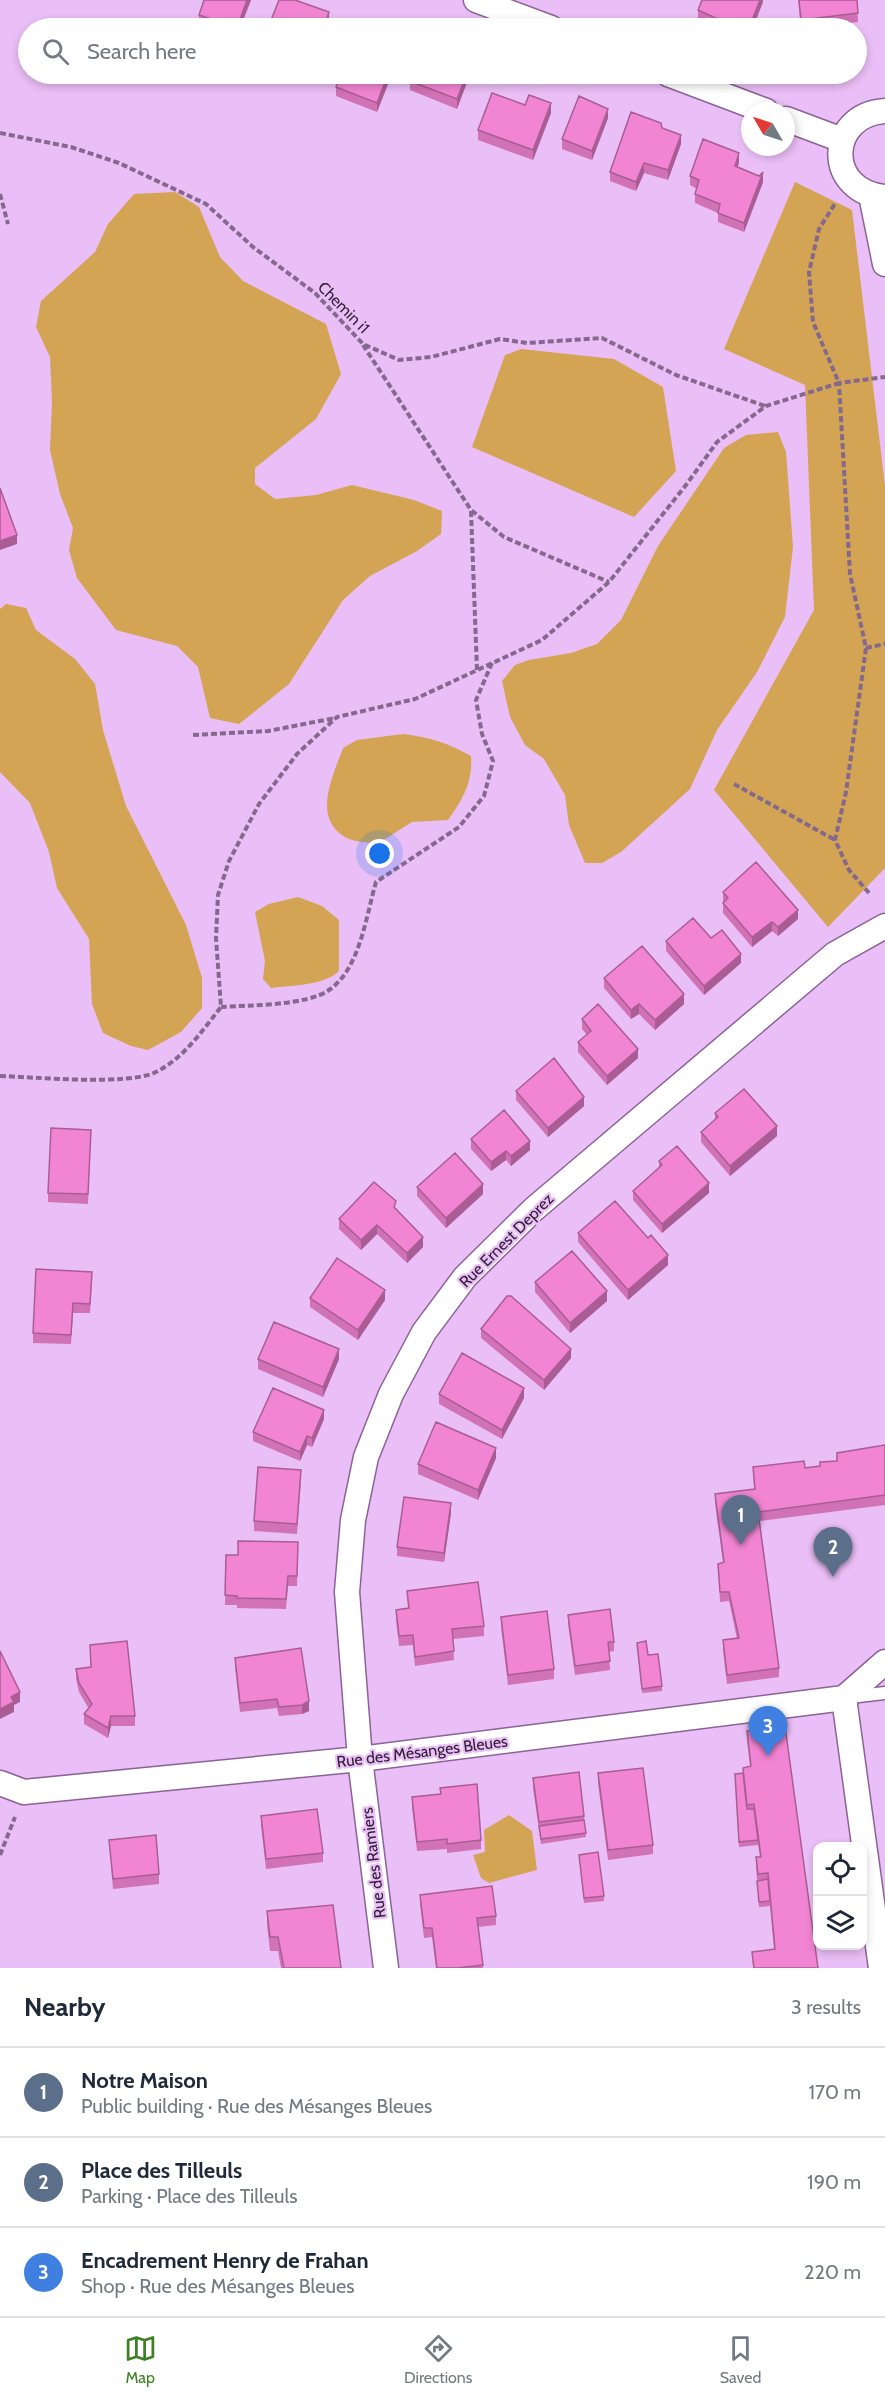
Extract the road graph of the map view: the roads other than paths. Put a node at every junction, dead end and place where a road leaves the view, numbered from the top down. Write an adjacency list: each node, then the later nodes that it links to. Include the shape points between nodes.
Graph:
1 (476, 0): 2 (street)
2 (524, 18)
3 (694, 84): 4 (street)
4 (742, 102)
5 (885, 111): 7 (street, via 858,118)
6 (795, 122): 7 (street)
7 (842, 140): 8 (street, via 842,169 849,181 859,190)
8 (878, 196): 9 (street)
9 (885, 264)
10 (885, 926): 14 (street, Rue Ernest Deprez, via 834,954 534,1209 465,1277 424,1332 391,1394 366,1456 353,1520 347,1592)
11 (885, 1662): 13 (street)
12 (885, 1693): 13 (lane)
13 (844, 1698): 14 (street, Rue des Mésanges Bleues); 17 (street)
14 (360, 1759): 15 (street, Rue des Mésanges Bleues, via 24,1792); 16 (street, Rue des Ramiers)
15 (0, 1783)
16 (386, 1968)
17 (881, 1968)

